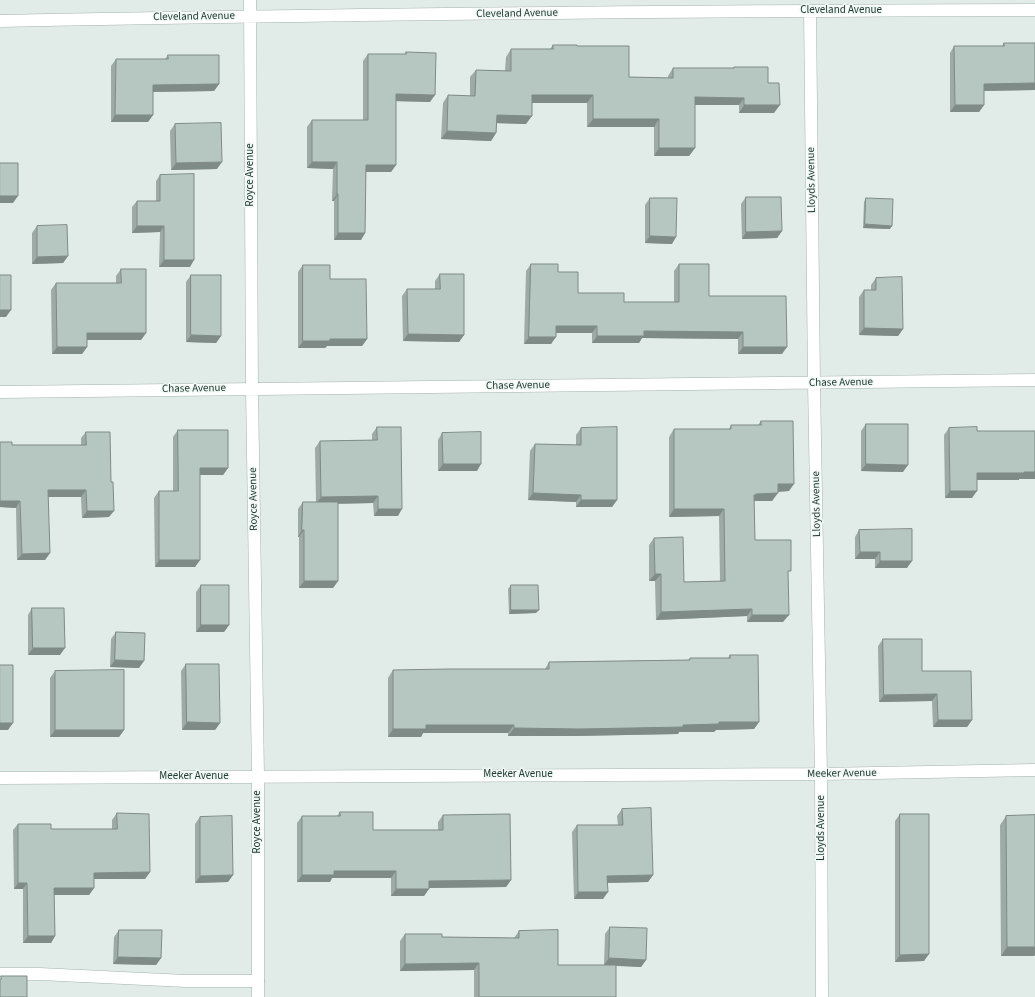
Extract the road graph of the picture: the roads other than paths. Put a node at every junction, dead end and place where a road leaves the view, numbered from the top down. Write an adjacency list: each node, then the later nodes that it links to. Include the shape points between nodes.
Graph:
1 (250, 0): 4 (street, Royce Avenue)
2 (1035, 10): 3 (street, Cleveland Avenue)
3 (810, 11): 4 (street, Cleveland Avenue); 7 (street, Lloyds Avenue)
4 (250, 17): 5 (street, Cleveland Avenue); 8 (street, Royce Avenue)
5 (0, 21)
6 (1035, 380): 7 (street, Chase Avenue)
7 (814, 383): 8 (street, Chase Avenue); 11 (street, Lloyds Avenue)
8 (252, 389): 9 (street, Chase Avenue); 12 (street, Royce Avenue)
9 (0, 392)
10 (1035, 770): 11 (street, Meeker Avenue)
11 (821, 774): 12 (street, Meeker Avenue); 17 (street, Lloyds Avenue)
12 (258, 776): 13 (street, Meeker Avenue); 15 (street, Royce Avenue)
13 (0, 778)
14 (0, 974): 15 (street)
15 (258, 981): 16 (street, Royce Avenue)
16 (258, 997)
17 (822, 997)

